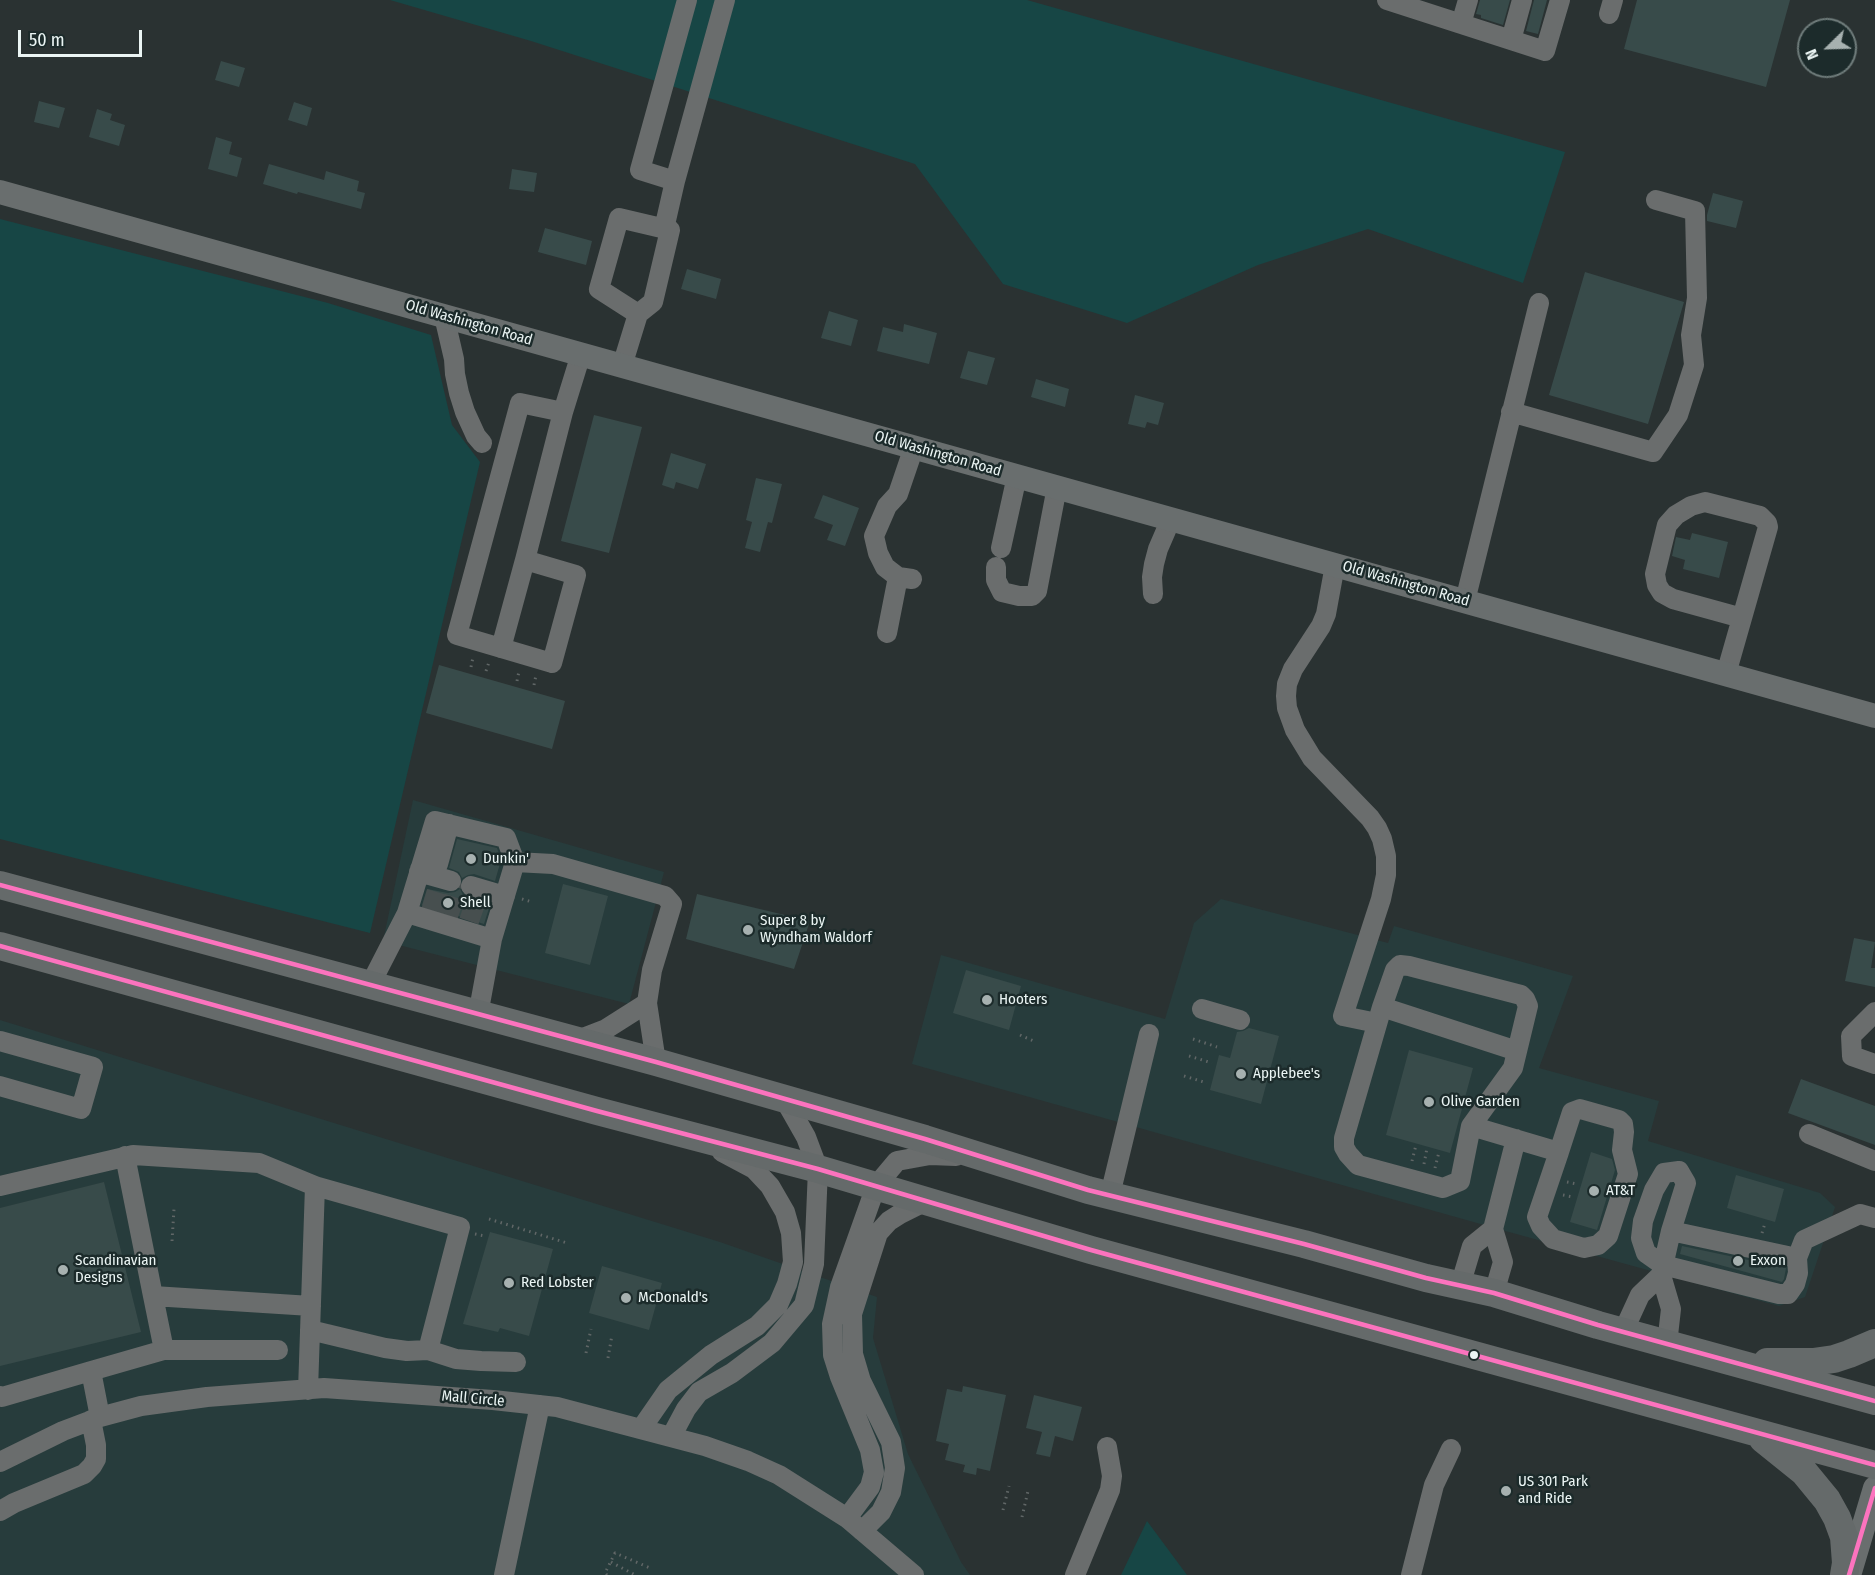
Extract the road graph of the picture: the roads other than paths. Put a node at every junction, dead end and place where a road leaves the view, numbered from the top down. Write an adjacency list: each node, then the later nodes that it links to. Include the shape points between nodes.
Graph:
1 (687, 0): 10 (street, via 640,170)
2 (725, 0): 10 (street)
3 (1387, 0): 7 (street)
4 (1468, 0): 8 (street)
5 (1522, 0): 9 (street)
6 (1560, 0): 9 (street, via 1545,51)
7 (1413, 4): 8 (street)
8 (1461, 24): 9 (street)
9 (1511, 40)
10 (675, 181): 13 (street)
11 (0, 192): 16 (main road, Old Washington Road)
12 (1656, 200): 20 (street, via 1695,211 1697,298 1691,335 1694,365 1678,415 1653,452)
13 (664, 229): 15 (street, via 670,230); 15 (street, via 619,218 599,290)
14 (1539, 303): 20 (street)
15 (646, 308): 18 (street)
16 (444, 316): 17 (main road, Old Washington Road); 21 (street, via 459,393)
17 (581, 354): 18 (main road, Old Washington Road); 19 (street)
18 (622, 366): 22 (main road, Old Washington Road)
19 (563, 412): 26 (street); 32 (street, via 520,403 457,635)
20 (1511, 412): 29 (street)
21 (482, 443)
22 (914, 447): 23 (main road, Old Washington Road); 31 (street, via 898,494 887,506 874,536 885,567 905,578)
23 (1017, 476): 24 (main road, Old Washington Road); 24 (street, via 996,580 1002,592 1032,596 1037,591)
24 (1057, 487): 25 (main road, Old Washington Road)
25 (1171, 519): 27 (main road, Old Washington Road); 28 (street, via 1154,564)
26 (525, 560): 32 (street); 32 (street, via 576,575 552,663)
27 (1335, 565): 29 (main road, Old Washington Road); 49 (street, via 1326,614 1287,684 1287,708 1312,758 1370,818 1382,839 1386,875 1381,899 1343,1016)
28 (1153, 594)
29 (1465, 601): 33 (main road, Old Washington Road)
30 (1742, 618): 30 (street, via 1767,523 1760,516 1705,502 1691,506 1667,525 1655,574 1658,585 1672,599); 33 (street)
31 (886, 633)
32 (501, 648)
33 (1726, 674): 34 (main road, Old Washington Road)
34 (1875, 716)
35 (515, 862): 36 (street, via 506,838 435,821); 40 (street); 45 (street, via 553,864 670,899 672,904 652,970)
36 (419, 870): 37 (street); 41 (street)
37 (451, 881)
38 (0, 885): 44 (highway)
39 (476, 892): 40 (street)
40 (505, 896): 42 (street)
41 (407, 913): 42 (street, via 467,926); 44 (street)
42 (492, 939): 48 (street)
43 (0, 946): 63 (highway)
44 (370, 985): 48 (highway)
45 (647, 1003): 53 (street, via 606,1029); 55 (street)
46 (1202, 1009): 50 (street)
47 (1875, 1012): 56 (street, via 1851,1036 1852,1056)
48 (478, 1015): 53 (highway)
49 (1379, 1015): 54 (street); 54 (street, via 1400,965 1521,995 1528,1006); 61 (street, via 1344,1138 1348,1154 1358,1165 1443,1188 1460,1181)
50 (1240, 1020)
51 (1149, 1034): 73 (street)
52 (0, 1041): 58 (street, via 93,1067 81,1109)
53 (574, 1041): 55 (highway)
54 (1517, 1051): 61 (street, via 1513,1068)
55 (656, 1062): 59 (highway)
56 (1875, 1064)
57 (0, 1086): 58 (street)
58 (25, 1093): 60 (street)
59 (785, 1100): 67 (highway); 69 (street)
60 (0, 1104)
61 (1471, 1126): 64 (street)
62 (1809, 1134): 68 (street)
63 (696, 1137): 69 (highway); 99 (street, via 753,1169 770,1186 785,1212 793,1262 778,1305 757,1326 711,1354 668,1390)
64 (1516, 1139): 65 (street); 76 (street)
65 (1559, 1152): 65 (street, via 1572,1112 1580,1109 1623,1124 1622,1150 1628,1174 1603,1243 1584,1248 1553,1239 1541,1226 1537,1217)
66 (124, 1156): 70 (street); 71 (street, via 259,1163); 82 (street)
67 (984, 1157): 72 (street, via 930,1155 897,1161); 73 (highway)
68 (1875, 1161)
69 (818, 1169): 72 (highway); 101 (street, via 814,1264 804,1305 772,1343 699,1392)
70 (0, 1186)
71 (315, 1186): 83 (street); 90 (street, via 460,1227)
72 (876, 1186): 74 (highway); 108 (street, via 840,1287 832,1324 835,1364 870,1450 874,1472 870,1487)
73 (1110, 1195): 80 (highway)
74 (926, 1201): 100 (highway); 109 (street, via 889,1221 878,1233 852,1314 853,1354 861,1381 891,1442 895,1468 891,1492 880,1512)
75 (1875, 1218): 78 (street, via 1860,1215 1804,1240)
76 (1494, 1228): 80 (street, via 1472,1246); 81 (street, via 1503,1262)
77 (1671, 1231): 78 (street); 79 (street); 79 (street, via 1686,1183 1679,1171 1664,1173 1643,1221 1641,1238 1646,1253)
78 (1797, 1258): 79 (street, via 1798,1273 1788,1294)
79 (1662, 1270): 85 (street, via 1640,1294); 87 (street, via 1671,1309)
80 (1460, 1286): 81 (highway)
81 (1494, 1293): 85 (highway)
82 (153, 1296): 83 (street); 88 (street)
83 (311, 1306): 84 (street)
84 (310, 1330): 90 (street, via 385,1348); 94 (street)
85 (1623, 1332): 87 (highway)
86 (1875, 1343): 92 (highway, via 1833,1359)
87 (1666, 1344): 92 (highway)
88 (164, 1350): 89 (street); 93 (street)
89 (278, 1350)
90 (428, 1350): 91 (street, via 456,1359)
91 (516, 1362)
92 (1742, 1365): 96 (highway)
93 (91, 1371): 95 (street); 98 (street)
94 (308, 1390): 97 (street, Mall Circle, via 324,1388); 98 (street, Mall Circle, via 207,1397 141,1406)
95 (0, 1396)
96 (1875, 1401)
97 (540, 1405): 99 (street, Mall Circle); 110 (street)
98 (95, 1418): 104 (street, Mall Circle); 107 (street, via 96,1459 84,1474)
99 (641, 1429): 101 (street, Mall Circle)
100 (1754, 1432): 105 (highway); 114 (highway, via 1803,1472 1827,1500 1844,1537)
101 (671, 1437): 108 (street, Mall Circle, via 779,1475)
102 (1107, 1447): 112 (street, via 1110,1490)
103 (1451, 1449): 113 (street, via 1434,1485)
104 (0, 1462)
105 (1875, 1465)
106 (1875, 1488): 114 (main road)
107 (0, 1511)
108 (847, 1518): 109 (street, Mall Circle)
109 (862, 1531): 111 (street, Mall Circle)
110 (504, 1575)
111 (914, 1575)
112 (1075, 1575)
113 (1411, 1575)
114 (1846, 1575)

